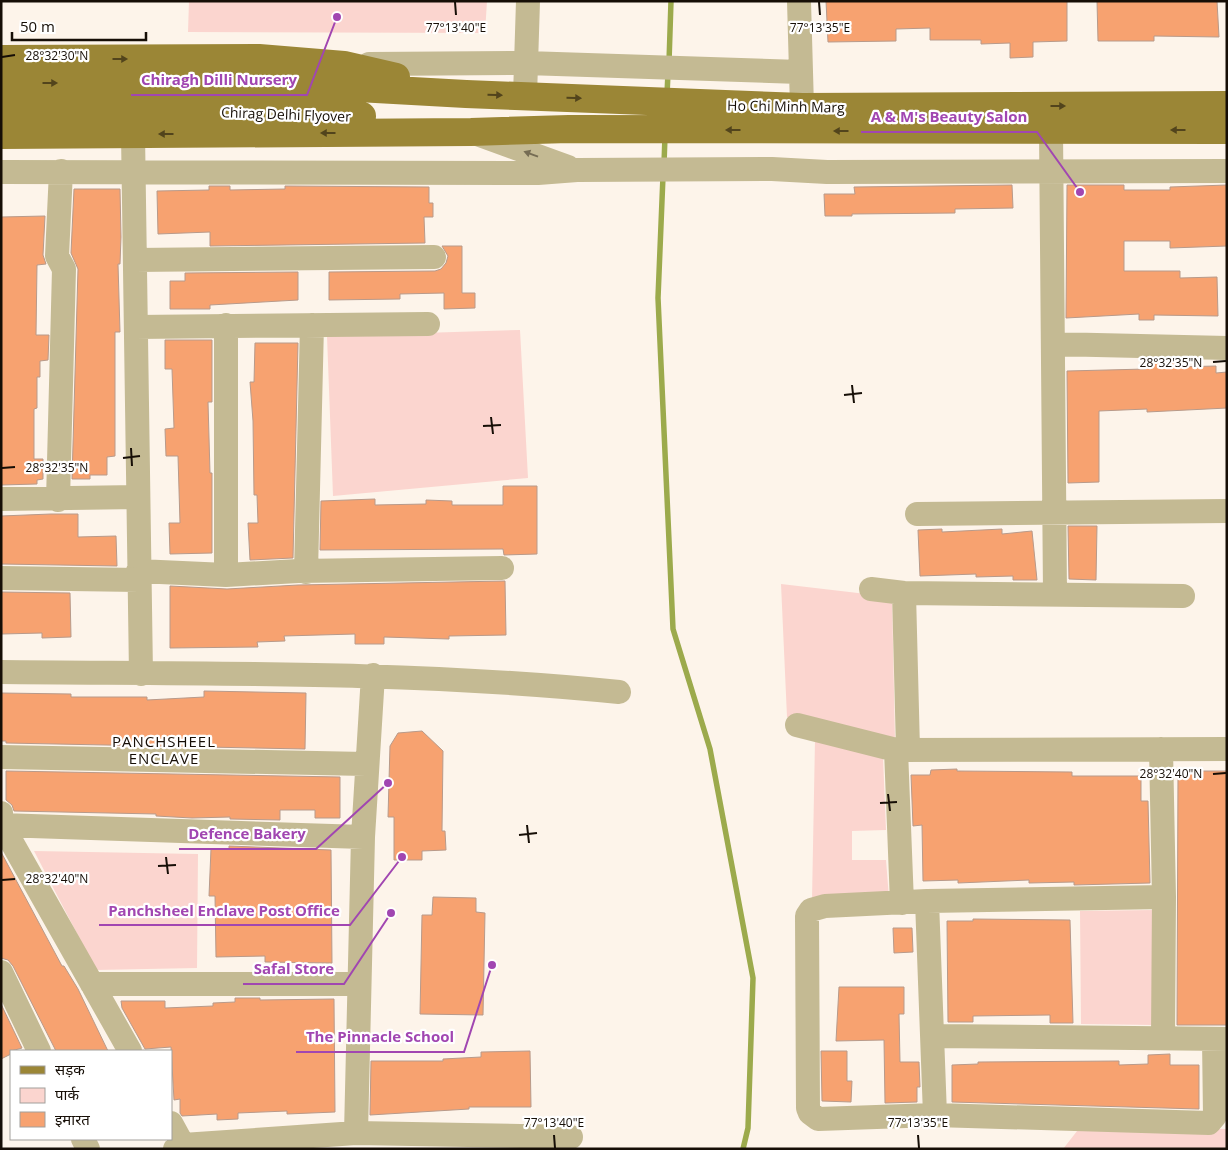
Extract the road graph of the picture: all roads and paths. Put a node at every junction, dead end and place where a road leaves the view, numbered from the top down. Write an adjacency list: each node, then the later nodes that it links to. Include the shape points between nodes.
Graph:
1 (528, 1): 5 (street)
2 (784, 1): 7 (street)
3 (799, 1): 7 (street)
4 (1, 59): 6 (main road, one-way to 6, via 259,58)
5 (526, 63): 6 (street); 7 (street); 10 (street)
6 (344, 65): 9 (main road)
7 (791, 71): 13 (street)
8 (1, 83): 9 (main road, Chirag Delhi Flyover, one-way to 9, via 304,85)
9 (466, 94): 10 (main road, Ho Chi Minh Marg, one-way to 10)
10 (525, 96): 13 (main road, Ho Chi Minh Marg, one-way to 13)
11 (1227, 105): 13 (main road, Ho Chi Minh Marg, one-way to 11)
12 (1, 111): 14 (main road, Chirag Delhi Flyover, via 301,112)
13 (789, 115): 14 (main road, Ho Chi Minh Marg, one-way to 14); 15 (main road, Ho Chi Minh Marg, one-way to 13)
14 (569, 130): 17 (main road)
15 (1051, 130): 16 (main road, Ho Chi Minh Marg, one-way to 15); 22 (street)
16 (1227, 130)
17 (471, 132): 18 (main road, one-way to 18); 20 (street, one-way to 17)
18 (133, 134): 19 (main road); 25 (street)
19 (1, 135)
20 (576, 170): 22 (street); 25 (street)
21 (61, 171): 24 (street); 25 (street); 36 (street, via 57,256 64,268)
22 (1052, 171): 23 (street); 32 (street)
23 (1227, 171)
24 (1, 172)
25 (134, 172): 27 (street)
26 (434, 257): 27 (street)
27 (135, 260): 31 (street)
28 (428, 324): 30 (street)
29 (226, 325): 30 (street); 31 (street); 43 (street)
30 (312, 325): 41 (street)
31 (136, 327): 34 (street)
32 (1053, 344): 33 (street); 38 (street)
33 (1227, 348)
34 (138, 497): 36 (street); 42 (street)
35 (1, 499): 36 (street)
36 (58, 500)
37 (1227, 511): 38 (street)
38 (1054, 513): 39 (street); 47 (street)
39 (917, 514)
40 (502, 568): 41 (street)
41 (306, 572): 43 (street)
42 (138, 575): 43 (street); 44 (street); 50 (street)
43 (226, 575)
44 (1, 578)
45 (871, 589): 46 (street)
46 (904, 593): 47 (street); 56 (street)
47 (1055, 593): 48 (street)
48 (1183, 596)
49 (1, 672): 50 (street)
50 (141, 674): 51 (street)
51 (373, 675): 52 (street, via 528,682); 58 (street)
52 (619, 692)
53 (797, 725): 56 (street)
54 (1161, 749): 55 (street); 56 (street); 61 (street)
55 (1227, 749)
56 (902, 750): 63 (street)
57 (1, 757): 58 (street)
58 (366, 764): 60 (street)
59 (2, 821): 60 (street); 65 (street)
60 (363, 837): 66 (street)
61 (1164, 898): 62 (street); 68 (street)
62 (927, 901): 63 (street); 67 (street)
63 (902, 902): 72 (street, via 825,906 811,910 807,916 808,1108 818,1119)
64 (1, 972): 70 (street)
65 (92, 984): 66 (street); 71 (street)
66 (359, 984): 74 (street)
67 (933, 1036): 68 (street); 72 (street)
68 (1163, 1038): 69 (street)
69 (1221, 1039): 72 (street, via 1215,1116 1209,1123)
70 (39, 1050)
71 (129, 1050)
72 (935, 1115)
73 (172, 1126): 77 (street)
74 (356, 1133): 76 (street); 77 (street)
75 (571, 1137): 76 (street)
76 (491, 1142)
77 (179, 1147)

